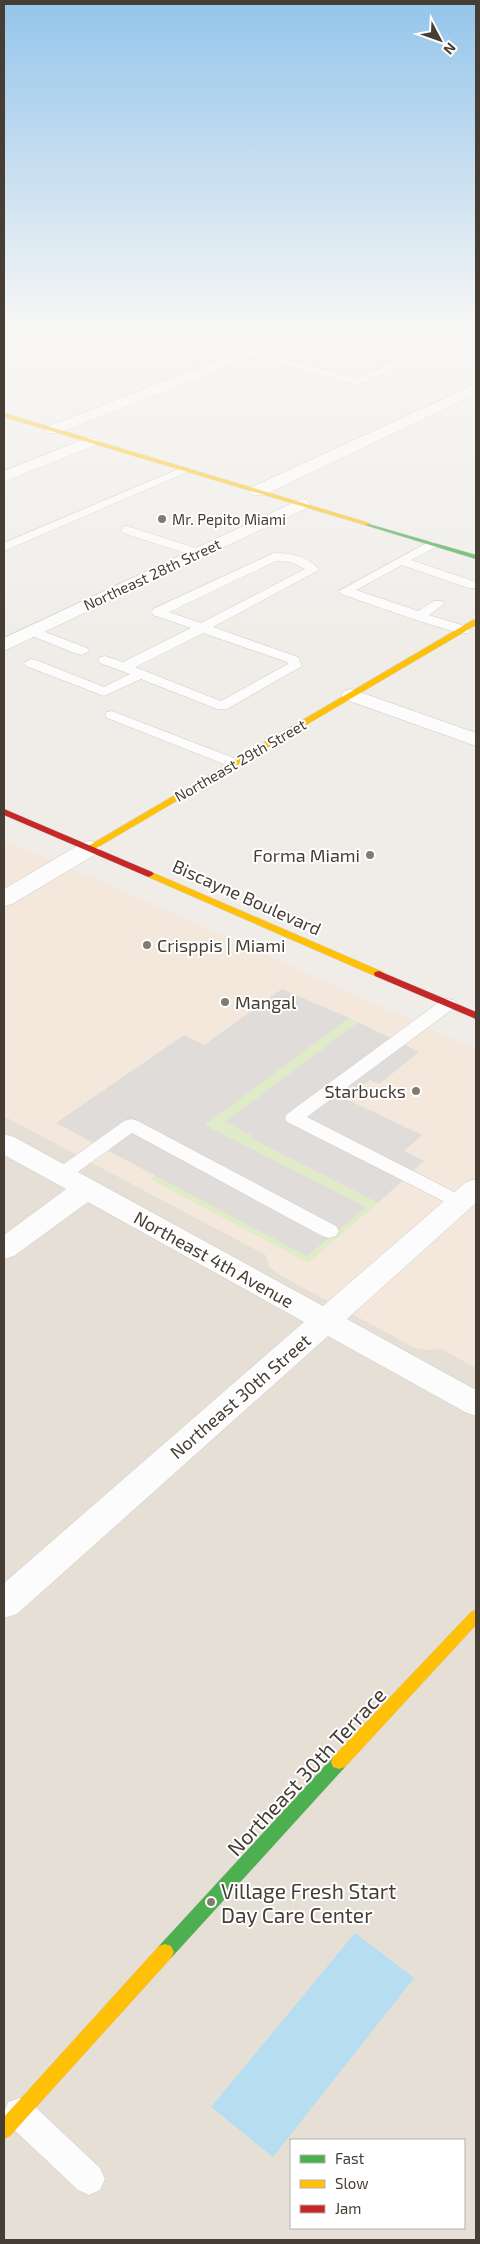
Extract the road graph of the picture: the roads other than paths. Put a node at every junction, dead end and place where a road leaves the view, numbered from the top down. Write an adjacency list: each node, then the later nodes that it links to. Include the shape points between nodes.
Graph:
1 (68, 435): 3 (main road)
2 (377, 435): 6 (street)
3 (90, 442): 4 (main road); 5 (street)
4 (183, 470): 6 (main road); 10 (lane)
5 (4, 477)
6 (258, 491): 7 (main road)
7 (301, 504): 9 (main road); 11 (street, Northeast 28th Street)
8 (127, 530): 11 (lane)
9 (432, 544): 12 (main road); 13 (lane)
10 (4, 547)
11 (198, 553): 27 (street, Northeast 28th Street)
12 (476, 557)
13 (406, 563): 14 (lane); 15 (lane); 19 (lane, via 345,591)
14 (427, 570): 16 (lane); 17 (lane)
15 (394, 574)
16 (411, 579)
17 (466, 585): 18 (lane)
18 (444, 590)
19 (356, 594): 20 (lane); 20 (lane, via 380,589)
20 (372, 600): 23 (lane)
21 (438, 604): 22 (lane)
22 (419, 610): 23 (lane); 26 (lane)
23 (405, 611)
24 (476, 622): 26 (main road, Northeast 29th Street)
25 (202, 628): 25 (lane, via 307,575 314,570 308,564 284,556 274,557 158,612); 32 (lane); 33 (lane, via 293,660 295,666 222,706)
26 (463, 630): 34 (main road, Northeast 29th Street)
27 (32, 631): 28 (street, Northeast 28th Street); 29 (lane)
28 (8, 640)
29 (82, 651)
30 (105, 660): 32 (lane)
31 (30, 663): 33 (lane, via 104,692)
32 (124, 668): 33 (lane)
33 (141, 674)
34 (351, 695): 36 (street); 37 (main road, Northeast 29th Street)
35 (112, 715): 37 (lane)
36 (476, 740)
37 (234, 763): 39 (main road, Northeast 29th Street)
38 (4, 812): 39 (main road, Biscayne Boulevard)
39 (90, 848): 40 (street, Northeast 29th Street); 41 (main road, Biscayne Boulevard)
40 (4, 899)
41 (448, 1004): 42 (main road, Biscayne Boulevard); 45 (lane, via 294,1118)
42 (476, 1016)
43 (4, 1143): 44 (street, Northeast 4th Avenue)
44 (74, 1182): 46 (lane, via 132,1124); 47 (street); 48 (street, Northeast 4th Avenue)
45 (468, 1196): 48 (street, Northeast 30th Street)
46 (328, 1231)
47 (4, 1249)
48 (325, 1321): 49 (street, Northeast 4th Avenue); 50 (street, Northeast 30th Street)
49 (476, 1404)
50 (4, 1604)
51 (476, 1616): 52 (main road, Northeast 30th Terrace, via 274,1832)
52 (11, 2122): 53 (lane)
53 (89, 2179)

